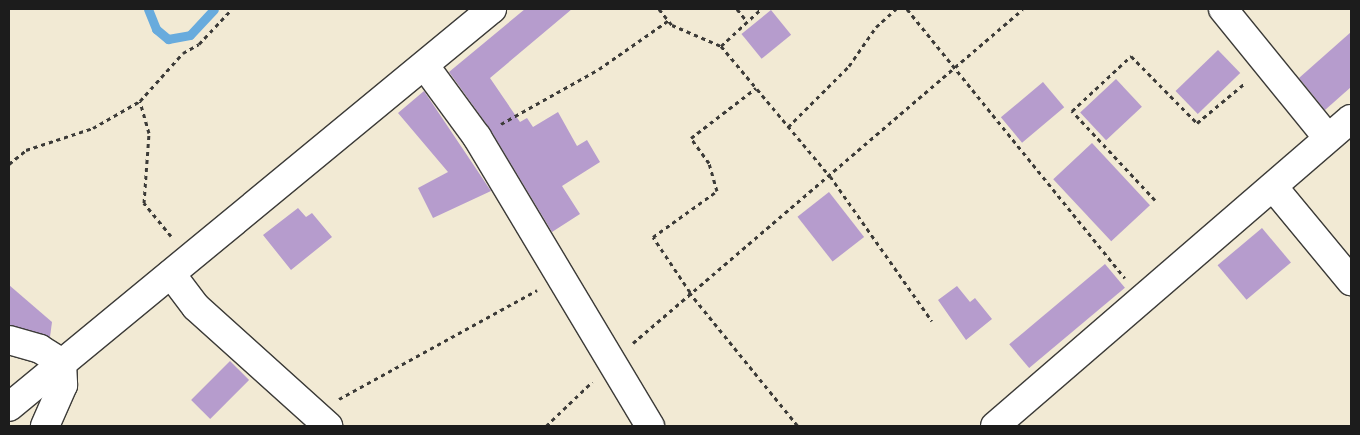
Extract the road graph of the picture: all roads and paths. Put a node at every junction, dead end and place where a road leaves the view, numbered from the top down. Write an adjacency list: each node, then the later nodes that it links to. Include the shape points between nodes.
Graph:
1 (232, 9): 17 (path)
2 (492, 9): 14 (street)
3 (659, 9): 10 (path)
4 (737, 9): 11 (path)
5 (761, 9): 11 (path)
6 (896, 9): 19 (path, via 876,27 849,66)
7 (907, 9): 15 (path)
8 (1023, 9): 15 (path)
9 (1223, 9): 13 (street)
10 (669, 20): 12 (path); 20 (path, via 599,69)
11 (746, 20): 12 (path)
12 (720, 46): 16 (path)
13 (1268, 63): 21 (street); 25 (path, via 1197,123 1131,56 1072,112)
14 (424, 66): 20 (street); 26 (street)
15 (957, 66): 23 (path); 30 (path, via 999,126)
16 (756, 88): 19 (path); 29 (path, via 691,138 709,162 717,191 653,237)
17 (140, 101): 22 (path, via 93,128 26,150); 26 (path, via 149,133 144,204)
18 (1351, 119): 21 (street)
19 (788, 127): 23 (path)
20 (477, 138): 27 (street)
21 (1328, 138): 24 (street)
22 (9, 164)
23 (829, 175): 29 (path); 31 (path)
24 (1274, 188): 28 (street); 30 (street)
25 (1155, 200)
26 (180, 267): 33 (street); 36 (street, via 196,306)
27 (561, 277): 34 (street); 36 (path, via 350,389)
28 (1351, 281)
29 (690, 292): 34 (path); 40 (path)
30 (1143, 298): 41 (street)
31 (932, 322)
32 (9, 340): 33 (street, via 40,349)
33 (62, 363): 35 (street); 37 (street, via 63,386)
34 (610, 364): 38 (path); 39 (street)
35 (9, 407)
36 (322, 421)
37 (45, 426)
38 (546, 426)
39 (650, 426)
40 (798, 426)
41 (996, 426)

